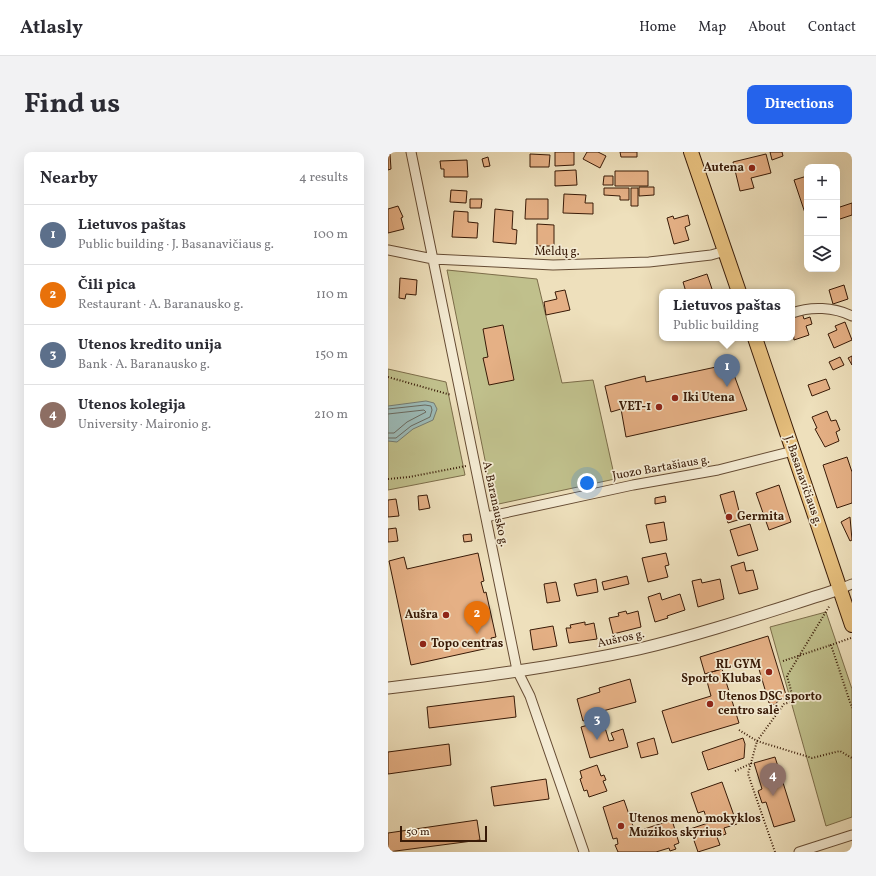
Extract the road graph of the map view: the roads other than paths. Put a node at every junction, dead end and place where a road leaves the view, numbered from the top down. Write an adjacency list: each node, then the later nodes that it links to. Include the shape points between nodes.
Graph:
1 (411, 152): 5 (street, A. Baranausko g.)
2 (691, 152): 4 (main road)
3 (388, 250): 5 (street, Meldų g.)
4 (725, 251): 5 (street, Meldų g., via 712,255 649,262 552,265); 6 (main road)
5 (433, 258): 11 (street, A. Baranausko g.)
6 (738, 289)
7 (795, 312): 8 (street, via 810,309 834,309)
8 (852, 316)
9 (756, 341): 10 (main road, J. Basanavičiaus g.)
10 (793, 451): 11 (street, Juozo Bartašiaus g., via 718,470 633,485); 12 (main road, J. Basanavičiaus g.)
11 (486, 517): 14 (street, A. Baranausko g.)
12 (846, 586): 13 (main road, J. Basanavičiaus g.); 14 (street, Aušros g., via 661,643 591,659)
13 (852, 625)
14 (517, 670): 15 (street, Aušros g.); 17 (street, A. Baranausko g., via 530,696)
15 (388, 688)
16 (852, 835): 18 (street)
17 (584, 852)
18 (799, 852)

